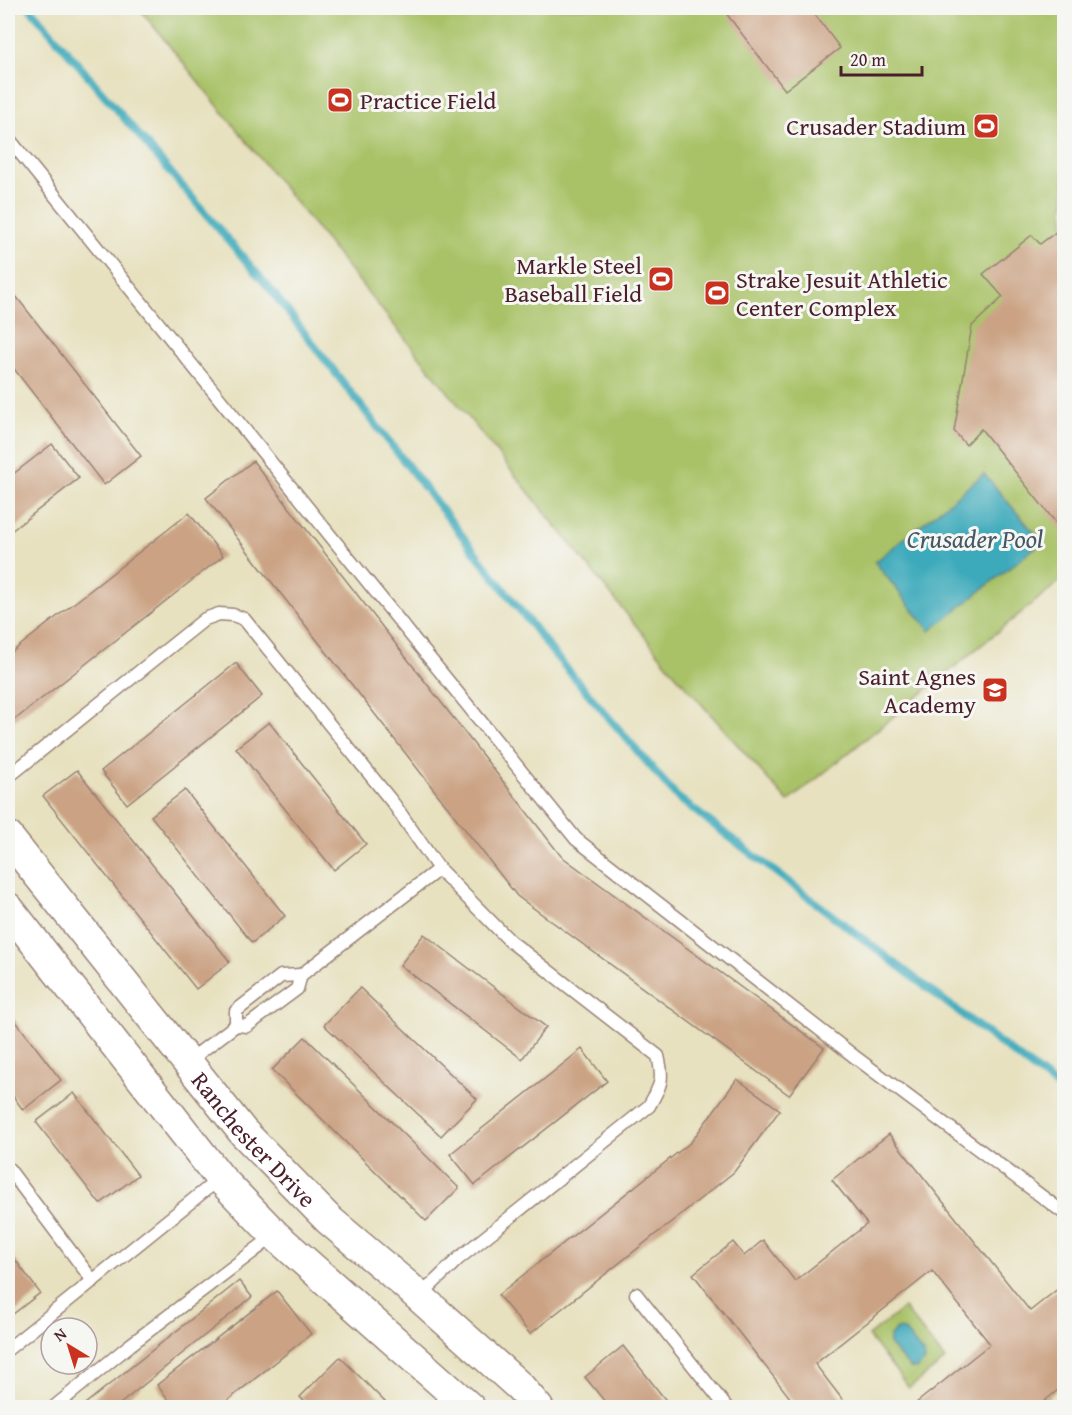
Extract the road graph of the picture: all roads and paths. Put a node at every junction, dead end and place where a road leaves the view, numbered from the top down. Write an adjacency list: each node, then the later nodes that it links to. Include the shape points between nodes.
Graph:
1 (8, 140): 12 (lane, via 576,839 855,1057)
2 (8, 777): 4 (lane, via 205,618 233,615 244,619 393,803)
3 (8, 837): 8 (street, Ranchester Drive)
4 (439, 869): 6 (lane); 16 (lane, via 510,941 658,1056 662,1074 660,1087 649,1106 458,1258)
5 (8, 908): 9 (street, Ranchester Drive)
6 (301, 975): 7 (lane, via 297,989 247,1026); 7 (lane, via 281,976 264,988 236,1011)
7 (236, 1025): 8 (lane)
8 (187, 1062): 9 (street); 16 (street, Ranchester Drive, via 287,1179)
9 (151, 1090): 11 (street, Ranchester Drive)
10 (8, 1168): 14 (lane)
11 (220, 1178): 13 (street, Ranchester Drive); 14 (lane)
12 (1065, 1213)
13 (275, 1235): 19 (lane); 20 (street, Ranchester Drive)
14 (93, 1281): 17 (lane)
15 (636, 1294): 21 (lane)
16 (419, 1297): 18 (street, Ranchester Drive)
17 (8, 1349)
18 (520, 1401)
19 (53, 1407)
20 (470, 1407)
21 (728, 1407)

